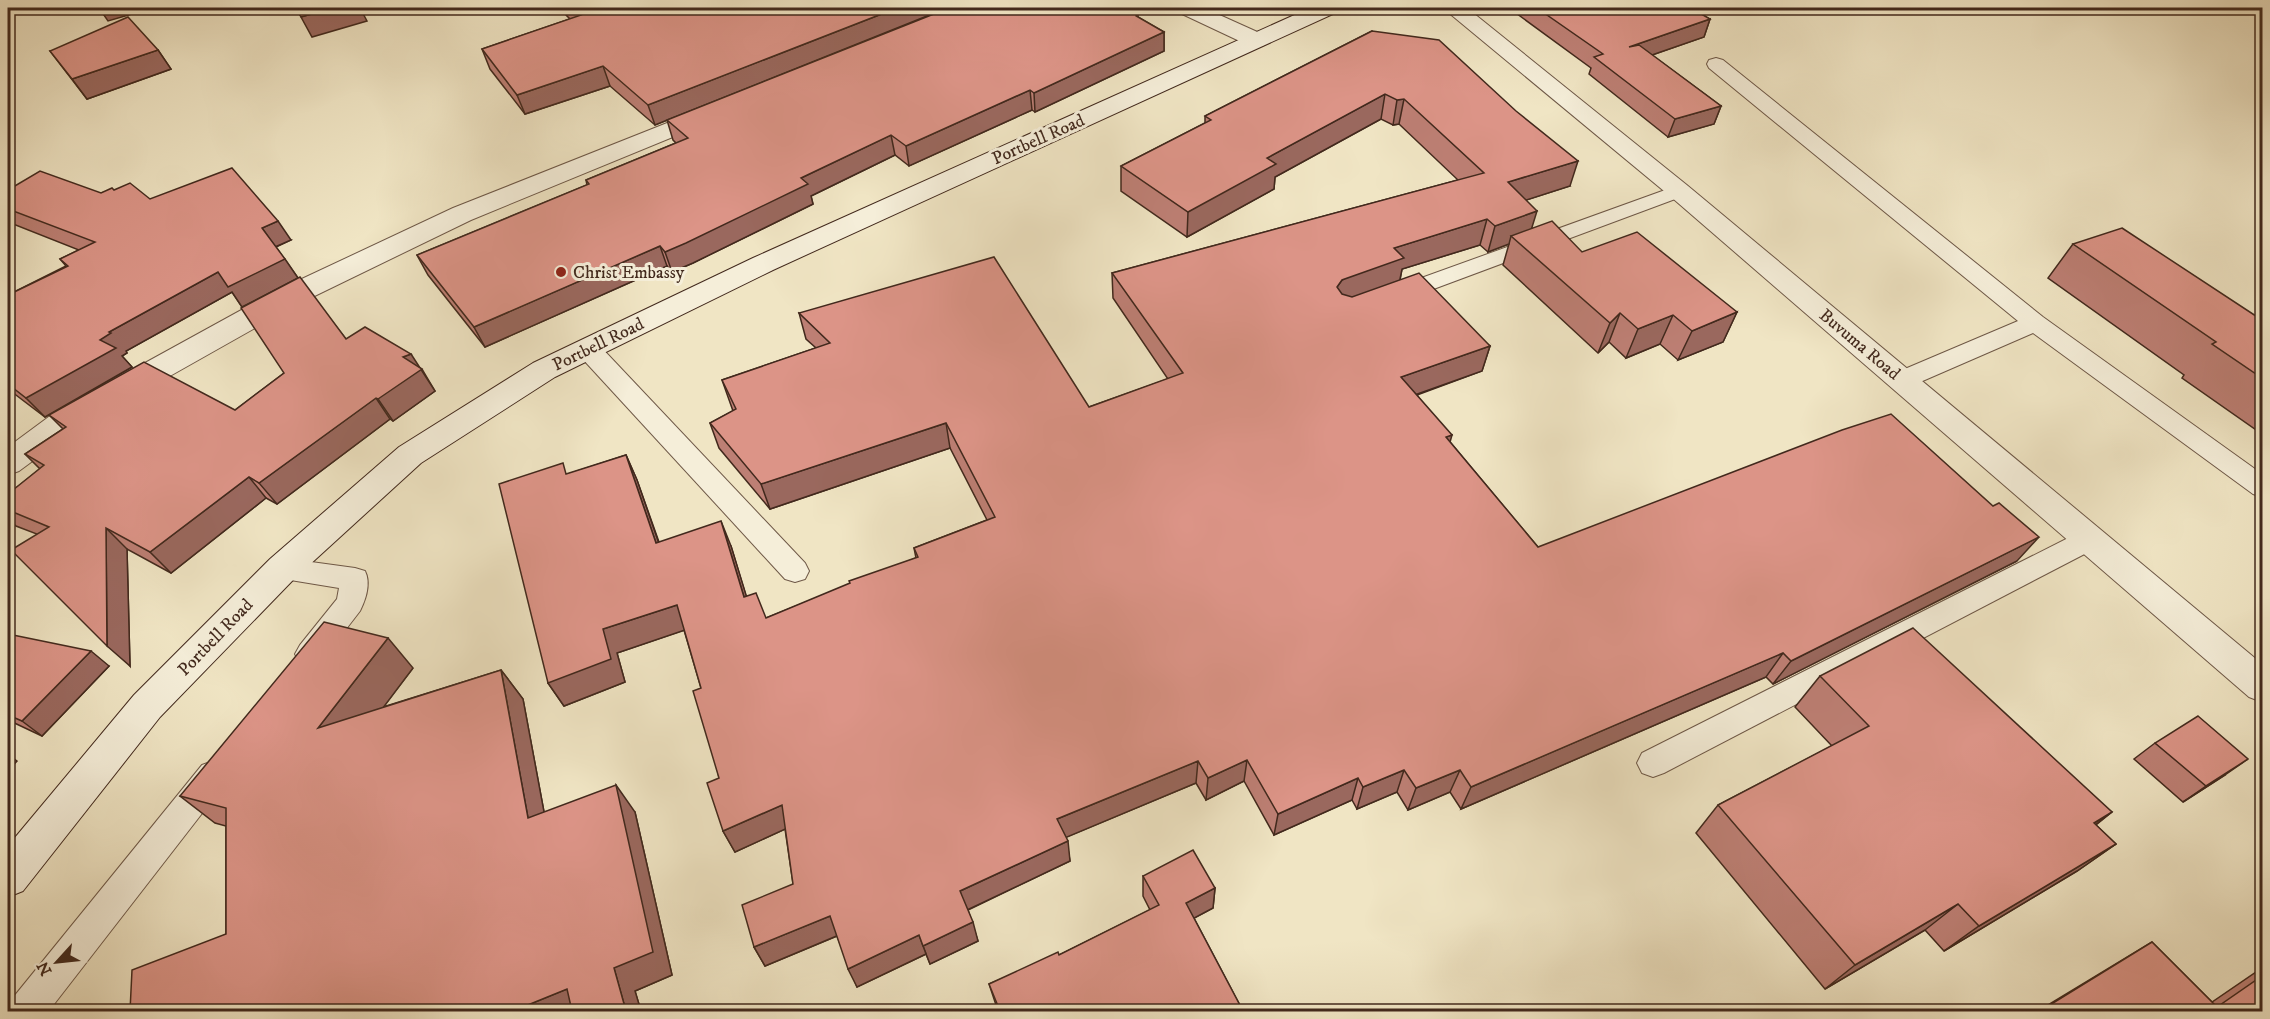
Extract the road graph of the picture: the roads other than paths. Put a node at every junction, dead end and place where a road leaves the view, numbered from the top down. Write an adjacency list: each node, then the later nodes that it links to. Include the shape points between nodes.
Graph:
1 (1188, 8): 4 (street)
2 (1327, 8): 4 (street, Portbell Road)
3 (1454, 8): 7 (street, Buvuma Road)
4 (1256, 40): 10 (street, Portbell Road, via 763,264)
5 (1716, 63): 9 (lane)
6 (735, 104): 12 (street, via 462,214 284,299 65,421)
7 (1679, 191): 8 (lane); 11 (street, Buvuma Road)
8 (1380, 301)
9 (2035, 323): 11 (lane); 13 (lane)
10 (588, 349): 15 (street, Portbell Road, via 544,370 410,455); 16 (lane)
11 (1902, 380): 14 (street, Buvuma Road)
12 (8, 463)
13 (2262, 487)
14 (2088, 539): 18 (street, Buvuma Road); 20 (lane)
15 (282, 569): 17 (lane, via 355,579 350,603); 21 (street, Portbell Road, via 147,706)
16 (795, 571)
17 (291, 678)
18 (2262, 686)
19 (232, 752): 22 (lane)
20 (1653, 763)
21 (8, 877)
22 (25, 1011)

